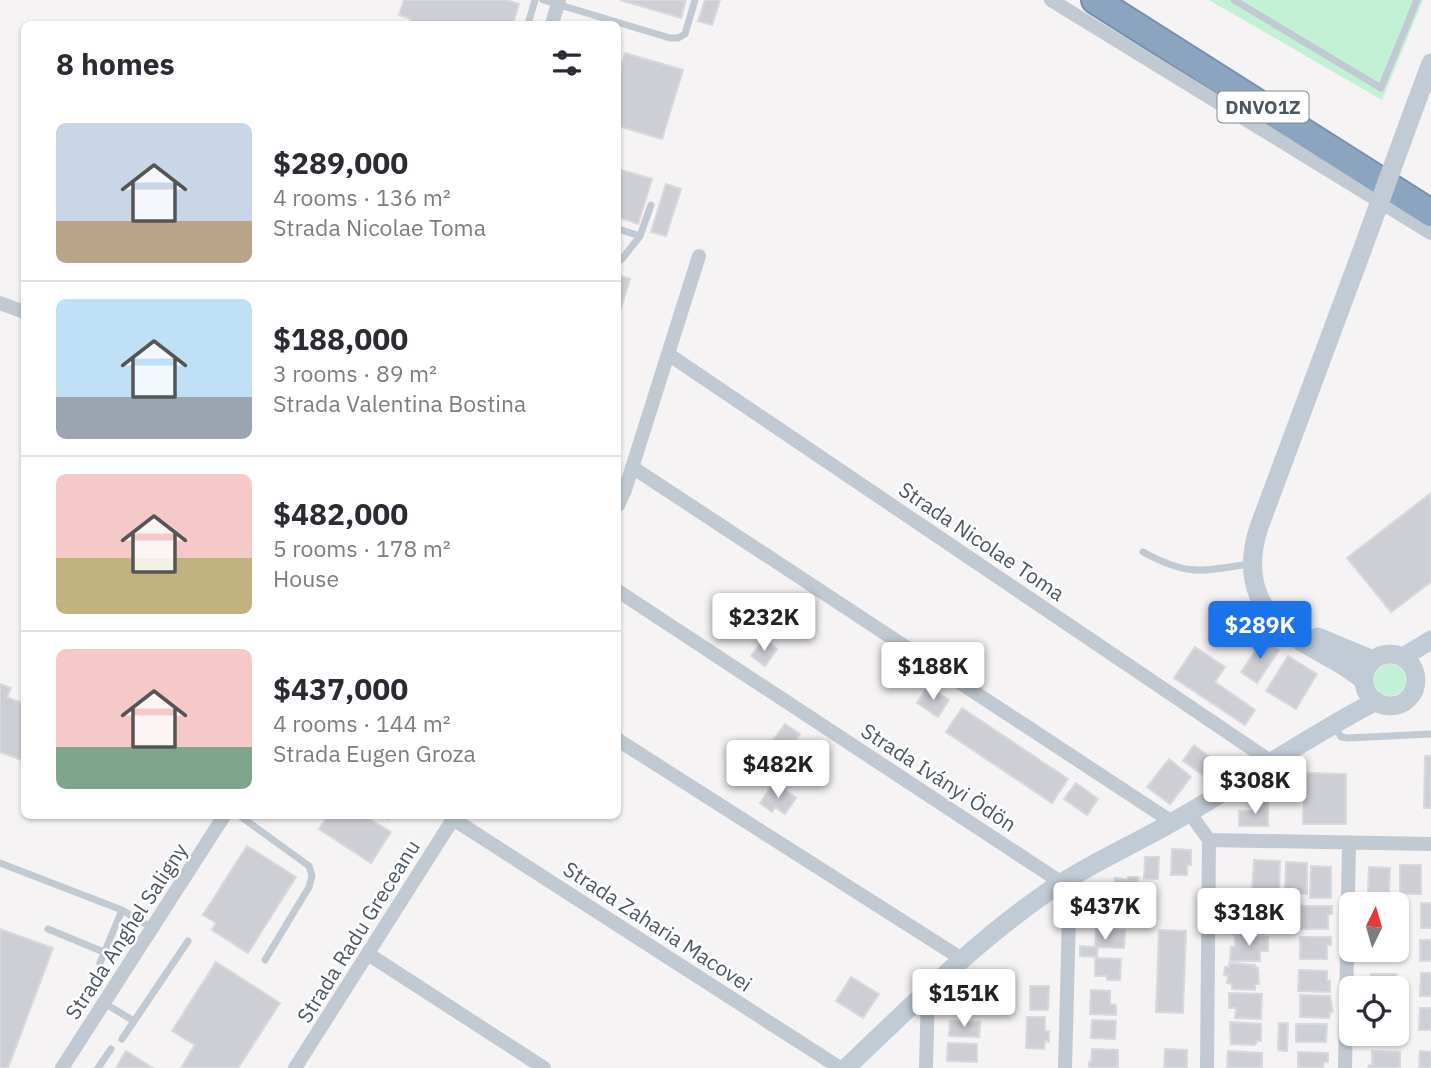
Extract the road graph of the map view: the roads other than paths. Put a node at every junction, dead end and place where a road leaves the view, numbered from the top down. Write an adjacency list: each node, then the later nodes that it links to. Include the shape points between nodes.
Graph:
1 (535, 0): 10 (lane)
2 (542, 0): 9 (lane)
3 (695, 0): 13 (lane, via 685,34 678,38)
4 (1051, 0): 19 (street)
5 (1095, 0): 17 (highway, DNVO1Z)
6 (1126, 0): 15 (highway, DNVO1Z)
7 (1234, 0): 8 (lane, via 1381,88)
8 (1418, 0)
9 (559, 2): 11 (street); 12 (lane)
10 (529, 21)
11 (553, 21)
12 (618, 21)
13 (621, 22)
14 (1431, 64): 29 (main road, bridge, via 1259,527)
15 (1431, 193)
16 (651, 205): 20 (lane)
17 (1431, 213)
18 (621, 230): 20 (lane)
19 (1431, 233)
20 (640, 236): 22 (lane)
21 (699, 256): 25 (street)
22 (621, 260)
23 (0, 303): 24 (street)
24 (21, 311)
25 (668, 354): 26 (street); 40 (street, Strada Nicolae Toma)
26 (632, 467): 27 (street); 46 (street)
27 (621, 497)
28 (1143, 552): 29 (lane, via 1190,571)
29 (1251, 564): 31 (main road, via 1256,590)
30 (621, 593): 51 (street, Strada Iványi Ödön)
31 (1278, 622): 34 (main road); 36 (main road, via 1345,666)
32 (1431, 640): 35 (main road)
33 (1431, 654): 35 (main road)
34 (1373, 660): 35 (main road, via 1388,654); 36 (main road, via 1368,666)
35 (1409, 663): 36 (main road, via 1415,685 1407,699 1391,706)
36 (1368, 690): 37 (main road)
37 (1329, 725): 38 (lane, via 1348,738); 40 (main road)
38 (1431, 734)
39 (621, 742): 58 (street)
40 (1273, 763): 41 (main road)
41 (1189, 812): 46 (main road); 47 (street)
42 (222, 819): 53 (street, Strada Anghel Saligny)
43 (244, 819): 59 (lane, via 309,866 312,876)
44 (453, 819): 57 (street, Strada Radu Greceanu)
45 (457, 819): 70 (street, Strada Zaharia Macovei)
46 (1172, 822): 51 (main road)
47 (1209, 840): 48 (street); 74 (street)
48 (1349, 843): 49 (street); 75 (street)
49 (1431, 844)
50 (0, 863): 52 (lane)
51 (1066, 880): 58 (main road); 73 (street)
52 (122, 910): 53 (lane); 56 (lane)
53 (152, 928): 62 (street, Strada Anghel Saligny)
54 (48, 929): 56 (lane)
55 (188, 941): 63 (lane)
56 (106, 953): 60 (lane)
57 (368, 954): 68 (street, Strada Radu Greceanu); 69 (street)
58 (962, 959): 61 (main road)
59 (265, 960)
60 (100, 963)
61 (928, 990): 71 (main road); 72 (street)
62 (104, 1003): 63 (lane); 66 (street, Strada Anghel Saligny)
63 (134, 1021): 64 (lane)
64 (122, 1038)
65 (111, 1049): 67 (lane)
66 (62, 1068)
67 (98, 1068)
68 (295, 1068)
69 (544, 1068)
70 (840, 1068)
71 (846, 1068)
72 (926, 1068)
73 (1065, 1068)
74 (1207, 1068)
75 (1345, 1068)

